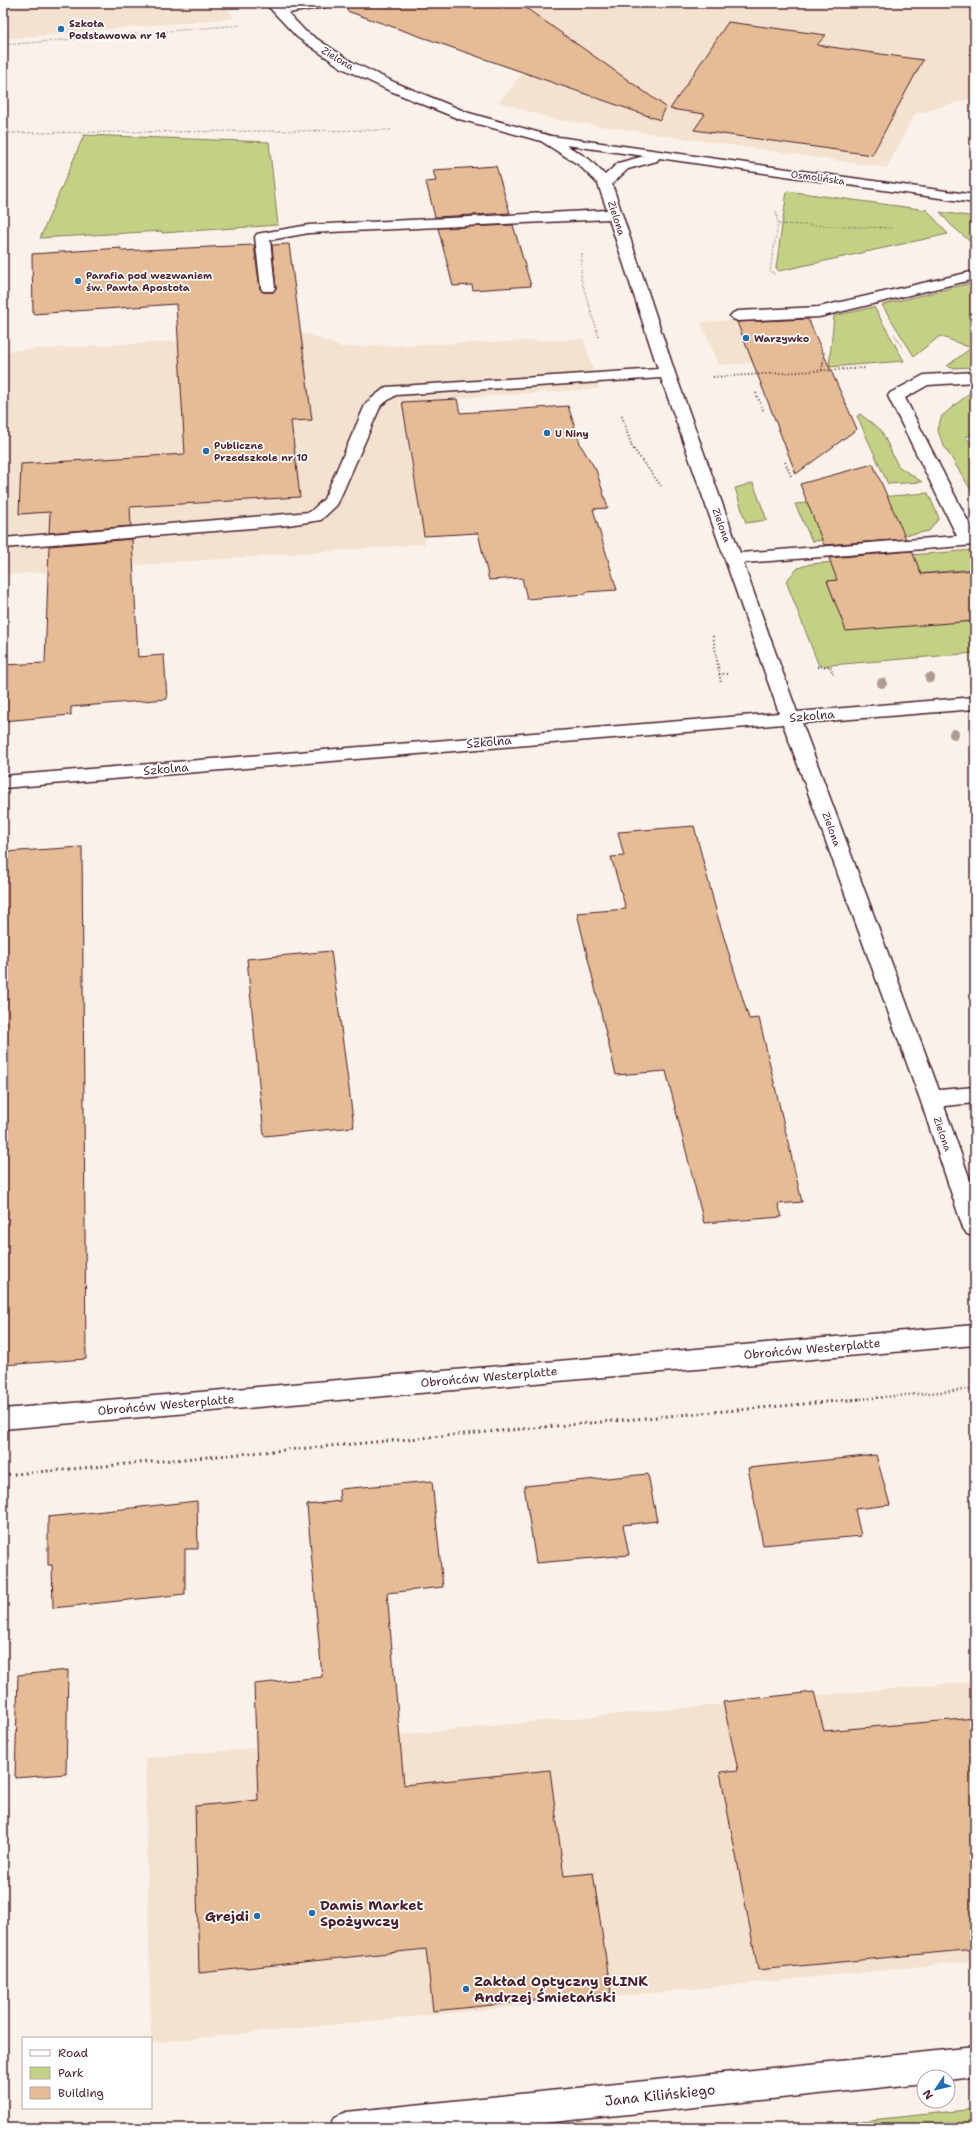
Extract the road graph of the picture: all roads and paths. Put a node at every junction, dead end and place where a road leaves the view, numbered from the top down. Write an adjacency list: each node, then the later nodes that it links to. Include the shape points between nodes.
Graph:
1 (325, 3): 2 (street)
2 (275, 7): 5 (street, Zielona, via 301,34 347,65)
3 (245, 25): 4 (path)
4 (3, 45)
5 (464, 116): 6 (path, via 437,127 409,130); 7 (street, Zielona)
6 (3, 133)
7 (545, 138): 8 (street, Osmolińska); 10 (street, Zielona, via 584,162)
8 (661, 155): 9 (street, Osmolińska); 10 (street, Osmolińska, via 623,166)
9 (769, 170): 11 (street, Osmolińska); 14 (path)
10 (606, 183): 12 (street, Zielona)
11 (975, 199)
12 (616, 214): 13 (street); 22 (street, Zielona)
13 (572, 215): 17 (street, via 316,229 262,237); 23 (path, via 583,246 581,279)
14 (778, 224): 15 (path); 19 (path, via 770,271)
15 (895, 228)
16 (975, 274): 18 (street)
17 (268, 288)
18 (873, 299): 19 (street); 21 (path)
19 (819, 312): 20 (street)
20 (738, 316)
21 (912, 365): 22 (path); 25 (path)
22 (668, 376): 23 (street); 33 (street, Zielona)
23 (610, 377): 30 (path, via 632,447); 32 (street, via 392,390 374,403 331,501 315,516)
24 (975, 377): 25 (street)
25 (924, 380): 31 (street, via 896,396)
26 (756, 393): 27 (path)
27 (763, 410)
28 (785, 462): 29 (path)
29 (792, 478)
30 (662, 487)
31 (971, 540): 33 (street)
32 (3, 543)
33 (734, 559): 37 (street, Zielona)
34 (713, 636): 35 (path)
35 (721, 685)
36 (975, 703): 37 (street, Szkolna)
37 (791, 718): 38 (street, Szkolna); 40 (street, Zielona)
38 (3, 782)
39 (975, 1095): 40 (street)
40 (931, 1099): 41 (street, Zielona)
41 (975, 1228)
42 (975, 1335): 44 (street, Obrońców Westerplatte)
43 (975, 1389): 45 (path)
44 (3, 1419)
45 (3, 1475)
46 (975, 2062): 47 (street, Jana Kilińskiego)
47 (346, 2128)

